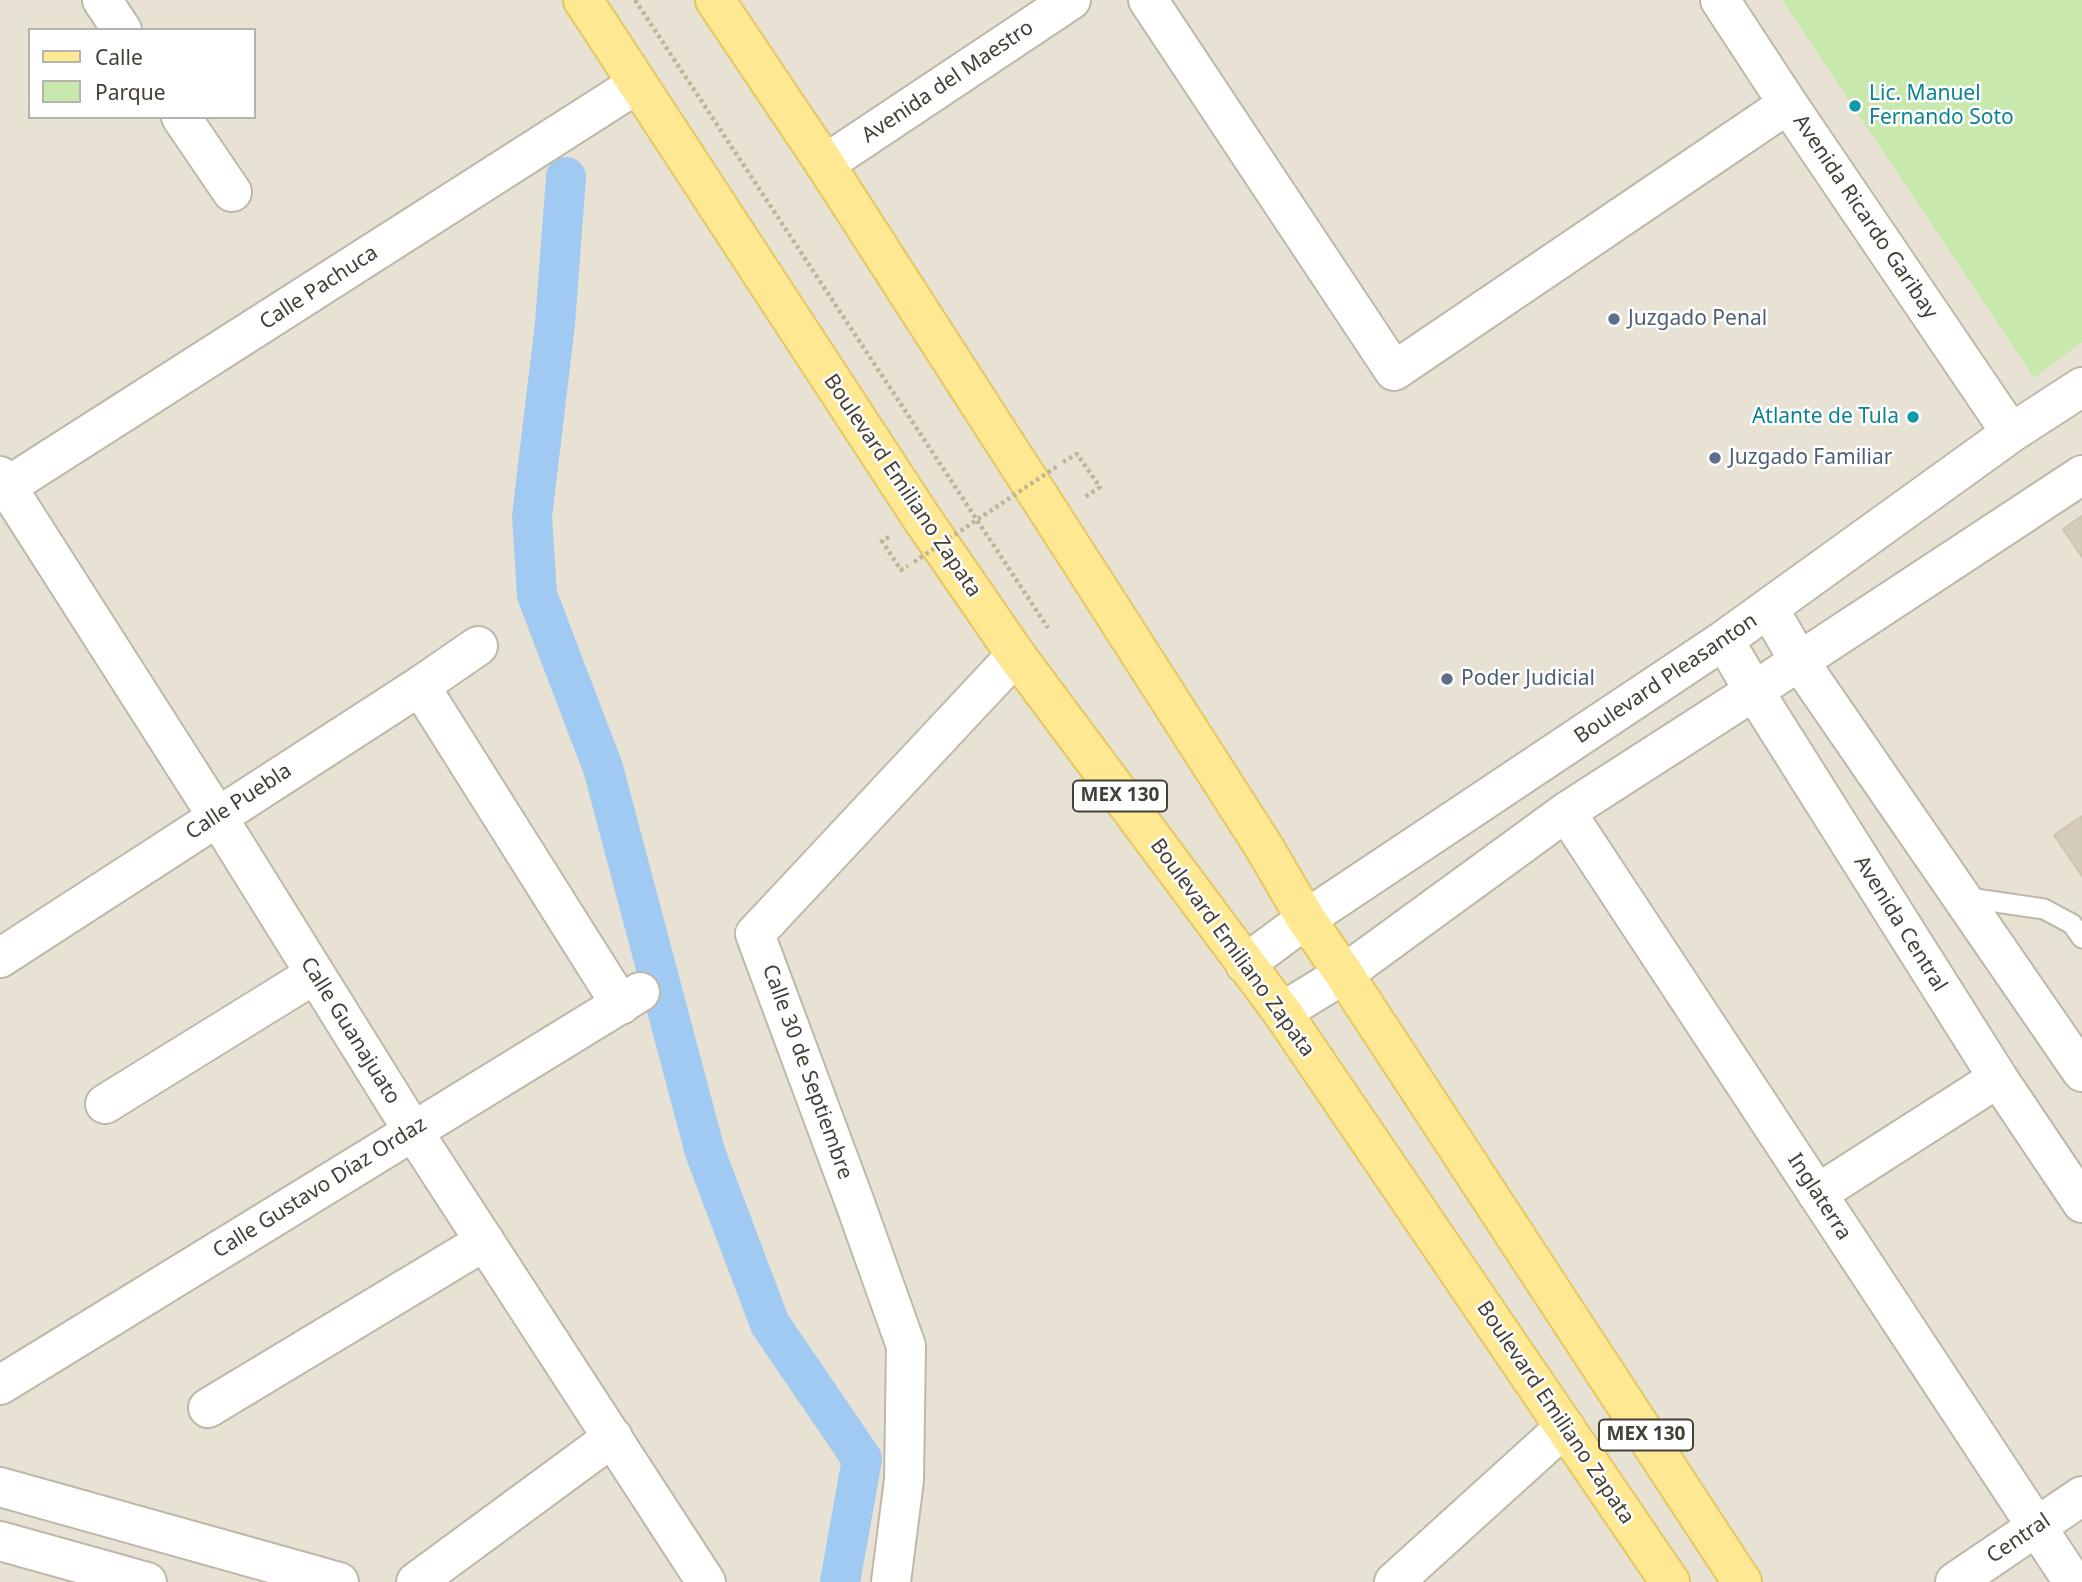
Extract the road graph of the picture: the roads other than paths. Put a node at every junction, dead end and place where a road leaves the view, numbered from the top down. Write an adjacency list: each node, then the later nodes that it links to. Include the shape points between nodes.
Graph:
1 (102, 0): 7 (street)
2 (583, 0): 8 (main road, Boulevard Emiliano Zapata / MEX 130)
3 (715, 0): 11 (main road, MEX 130)
4 (1071, 0): 11 (street, Avenida del Maestro)
5 (1148, 0): 9 (street, via 1394,371)
6 (1720, 0): 9 (street, Avenida Ricardo Garibay)
7 (121, 28)
8 (637, 84): 16 (street, Calle Pachuca); 20 (main road, Boulevard Emiliano Zapata / MEX 130, via 920,517)
9 (1788, 104): 14 (street, Avenida Ricardo Garibay)
10 (182, 119): 12 (street)
11 (825, 164): 27 (main road, MEX 130)
12 (232, 192)
13 (2082, 387): 14 (street, Boulevard Pleasanton)
14 (2011, 433): 17 (street, Boulevard Pleasanton)
15 (2082, 475): 21 (street)
16 (2, 484): 25 (street, Calle Guanajuato)
17 (1769, 609): 18 (street, Boulevard Pleasanton); 21 (street)
18 (1724, 640): 23 (street, Avenida Central); 27 (street, Boulevard Pleasanton)
19 (478, 646): 22 (street, Calle Puebla)
20 (1016, 655): 30 (main road, Boulevard Emiliano Zapata / MEX 130); 53 (street, Calle 30 de Septiembre, via 755,934 906,1346 904,1480)
21 (1799, 661): 23 (street); 26 (street)
22 (420, 686): 25 (street, Calle Puebla); 37 (street, Calle Gustavo Díaz Ordaz, via 630,998)
23 (1754, 691): 24 (street); 35 (street, Avenida Central)
24 (1566, 812): 32 (street); 38 (street, Inglaterra)
25 (217, 817): 29 (street, Calle Puebla); 31 (street, Calle Guanajuato)
26 (1962, 898): 28 (lane, via 2043,909 2072,923); 34 (street)
27 (1306, 919): 30 (street, Boulevard Pleasanton); 32 (main road, MEX 130)
28 (2082, 938)
29 (0, 958)
30 (1245, 964): 33 (main road, Boulevard Emiliano Zapata / MEX 130)
31 (315, 974): 36 (street); 37 (street, Calle Guanajuato)
32 (1344, 974): 33 (street); 56 (main road, MEX 130)
33 (1282, 1012): 43 (main road, Boulevard Emiliano Zapata / MEX 130)
34 (2082, 1072)
35 (1998, 1078): 38 (street); 39 (street, Avenida Central)
36 (105, 1104)
37 (413, 1131): 40 (street, Calle Guanajuato); 41 (street, Calle Gustavo Díaz Ordaz)
38 (1817, 1194): 47 (street, Inglaterra)
39 (2082, 1203)
40 (485, 1241): 42 (street); 44 (street, Calle Guanajuato)
41 (0, 1385)
42 (208, 1408)
43 (1565, 1427): 54 (street); 55 (main road, Boulevard Emiliano Zapata / MEX 130)
44 (613, 1437): 51 (street); 52 (street, Calle Guanajuato)
45 (0, 1487): 50 (street)
46 (2082, 1496): 47 (street, Central)
47 (2037, 1528): 57 (street, Central); 58 (street, Inglaterra)
48 (0, 1541): 49 (street)
49 (146, 1582)
50 (339, 1582)
51 (416, 1582)
52 (706, 1582)
53 (891, 1582)
54 (1394, 1582)
55 (1670, 1582)
56 (1742, 1582)
57 (1955, 1582)
58 (2073, 1582)

